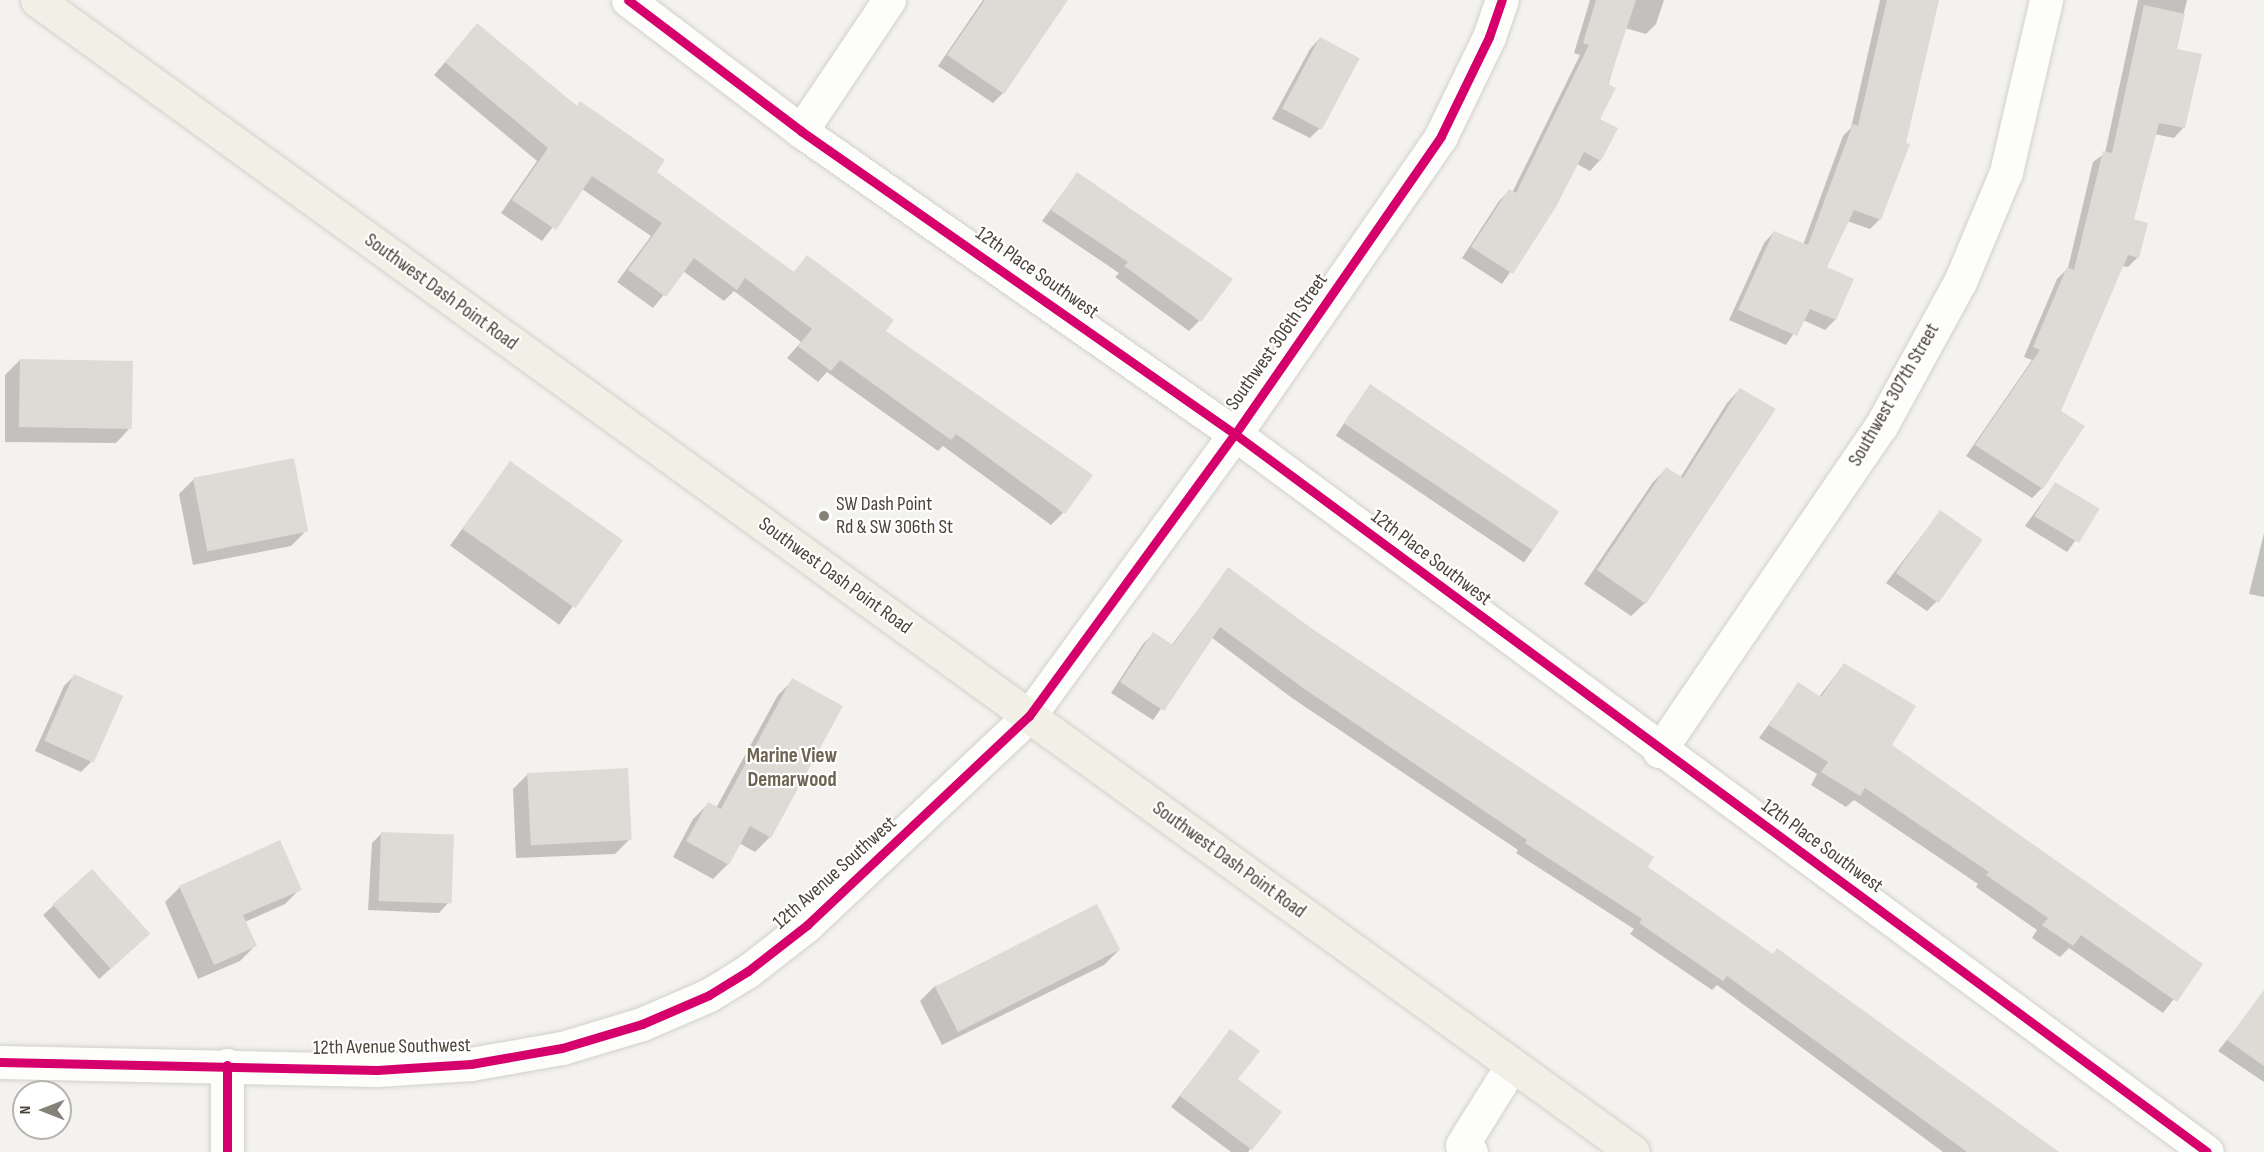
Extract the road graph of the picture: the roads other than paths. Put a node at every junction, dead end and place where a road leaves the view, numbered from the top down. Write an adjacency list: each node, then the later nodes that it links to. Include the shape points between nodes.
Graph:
1 (37, 0): 8 (main road, Southwest Dash Point Road)
2 (628, 0): 6 (street, 12th Place Southwest)
3 (889, 0): 6 (street)
4 (1502, 0): 7 (street, Southwest 306th Street, via 1489,38 1441,136)
5 (2046, 0): 9 (street, Southwest 307th Street, via 2006,172 1960,282 1881,426)
6 (801, 131): 7 (street, 12th Place Southwest)
7 (1236, 434): 8 (street, Southwest 306th Street); 9 (street, 12th Place Southwest)
8 (1029, 716): 11 (street, 12th Avenue Southwest, via 807,926 709,995 673,1012 562,1048 471,1065 377,1070); 12 (main road, Southwest Dash Point Road)
9 (1659, 751): 16 (street, 12th Place Southwest, via 2046,1030)
10 (0, 1062): 11 (street, 12th Avenue Southwest)
11 (227, 1065): 14 (street)
12 (1512, 1065): 13 (street); 15 (main road, Southwest Dash Point Road)
13 (1464, 1150)
14 (227, 1152)
15 (1633, 1152)
16 (2207, 1152)

